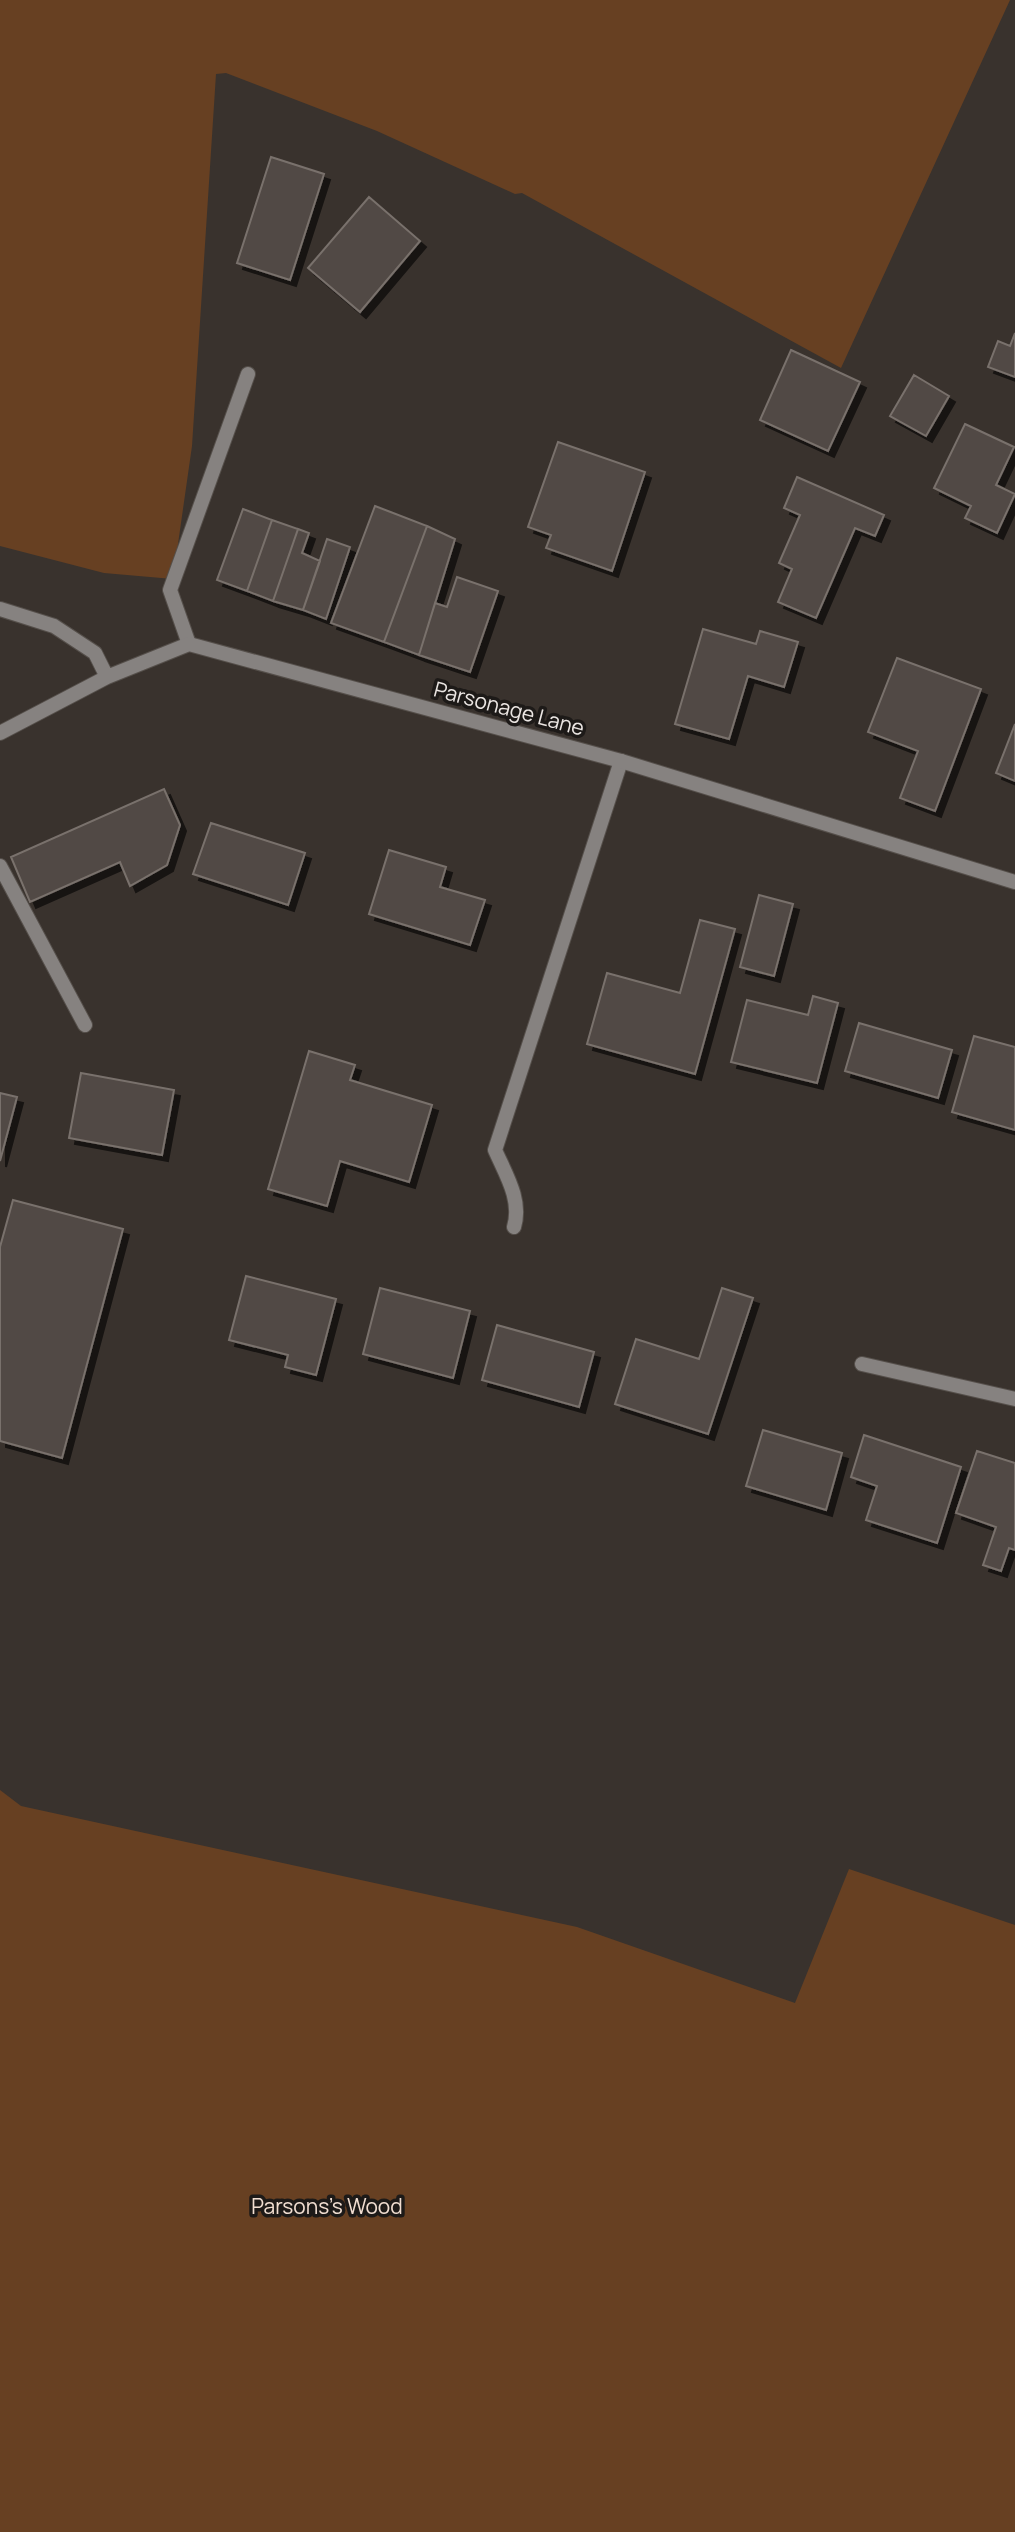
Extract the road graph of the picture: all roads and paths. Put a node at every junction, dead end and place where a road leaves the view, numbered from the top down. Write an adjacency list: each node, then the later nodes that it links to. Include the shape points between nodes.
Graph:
1 (248, 374): 3 (street, via 170,590)
2 (0, 609): 4 (street, via 54,626 95,653)
3 (189, 644): 4 (street); 6 (street, Parsonage Lane)
4 (107, 677): 5 (street)
5 (0, 733)
6 (621, 761): 8 (street, Parsonage Lane); 10 (street, via 495,1150 515,1196)
7 (0, 866): 9 (street)
8 (1015, 882)
9 (85, 1026)
10 (514, 1227)
11 (862, 1364): 12 (street)
12 (1015, 1399)

